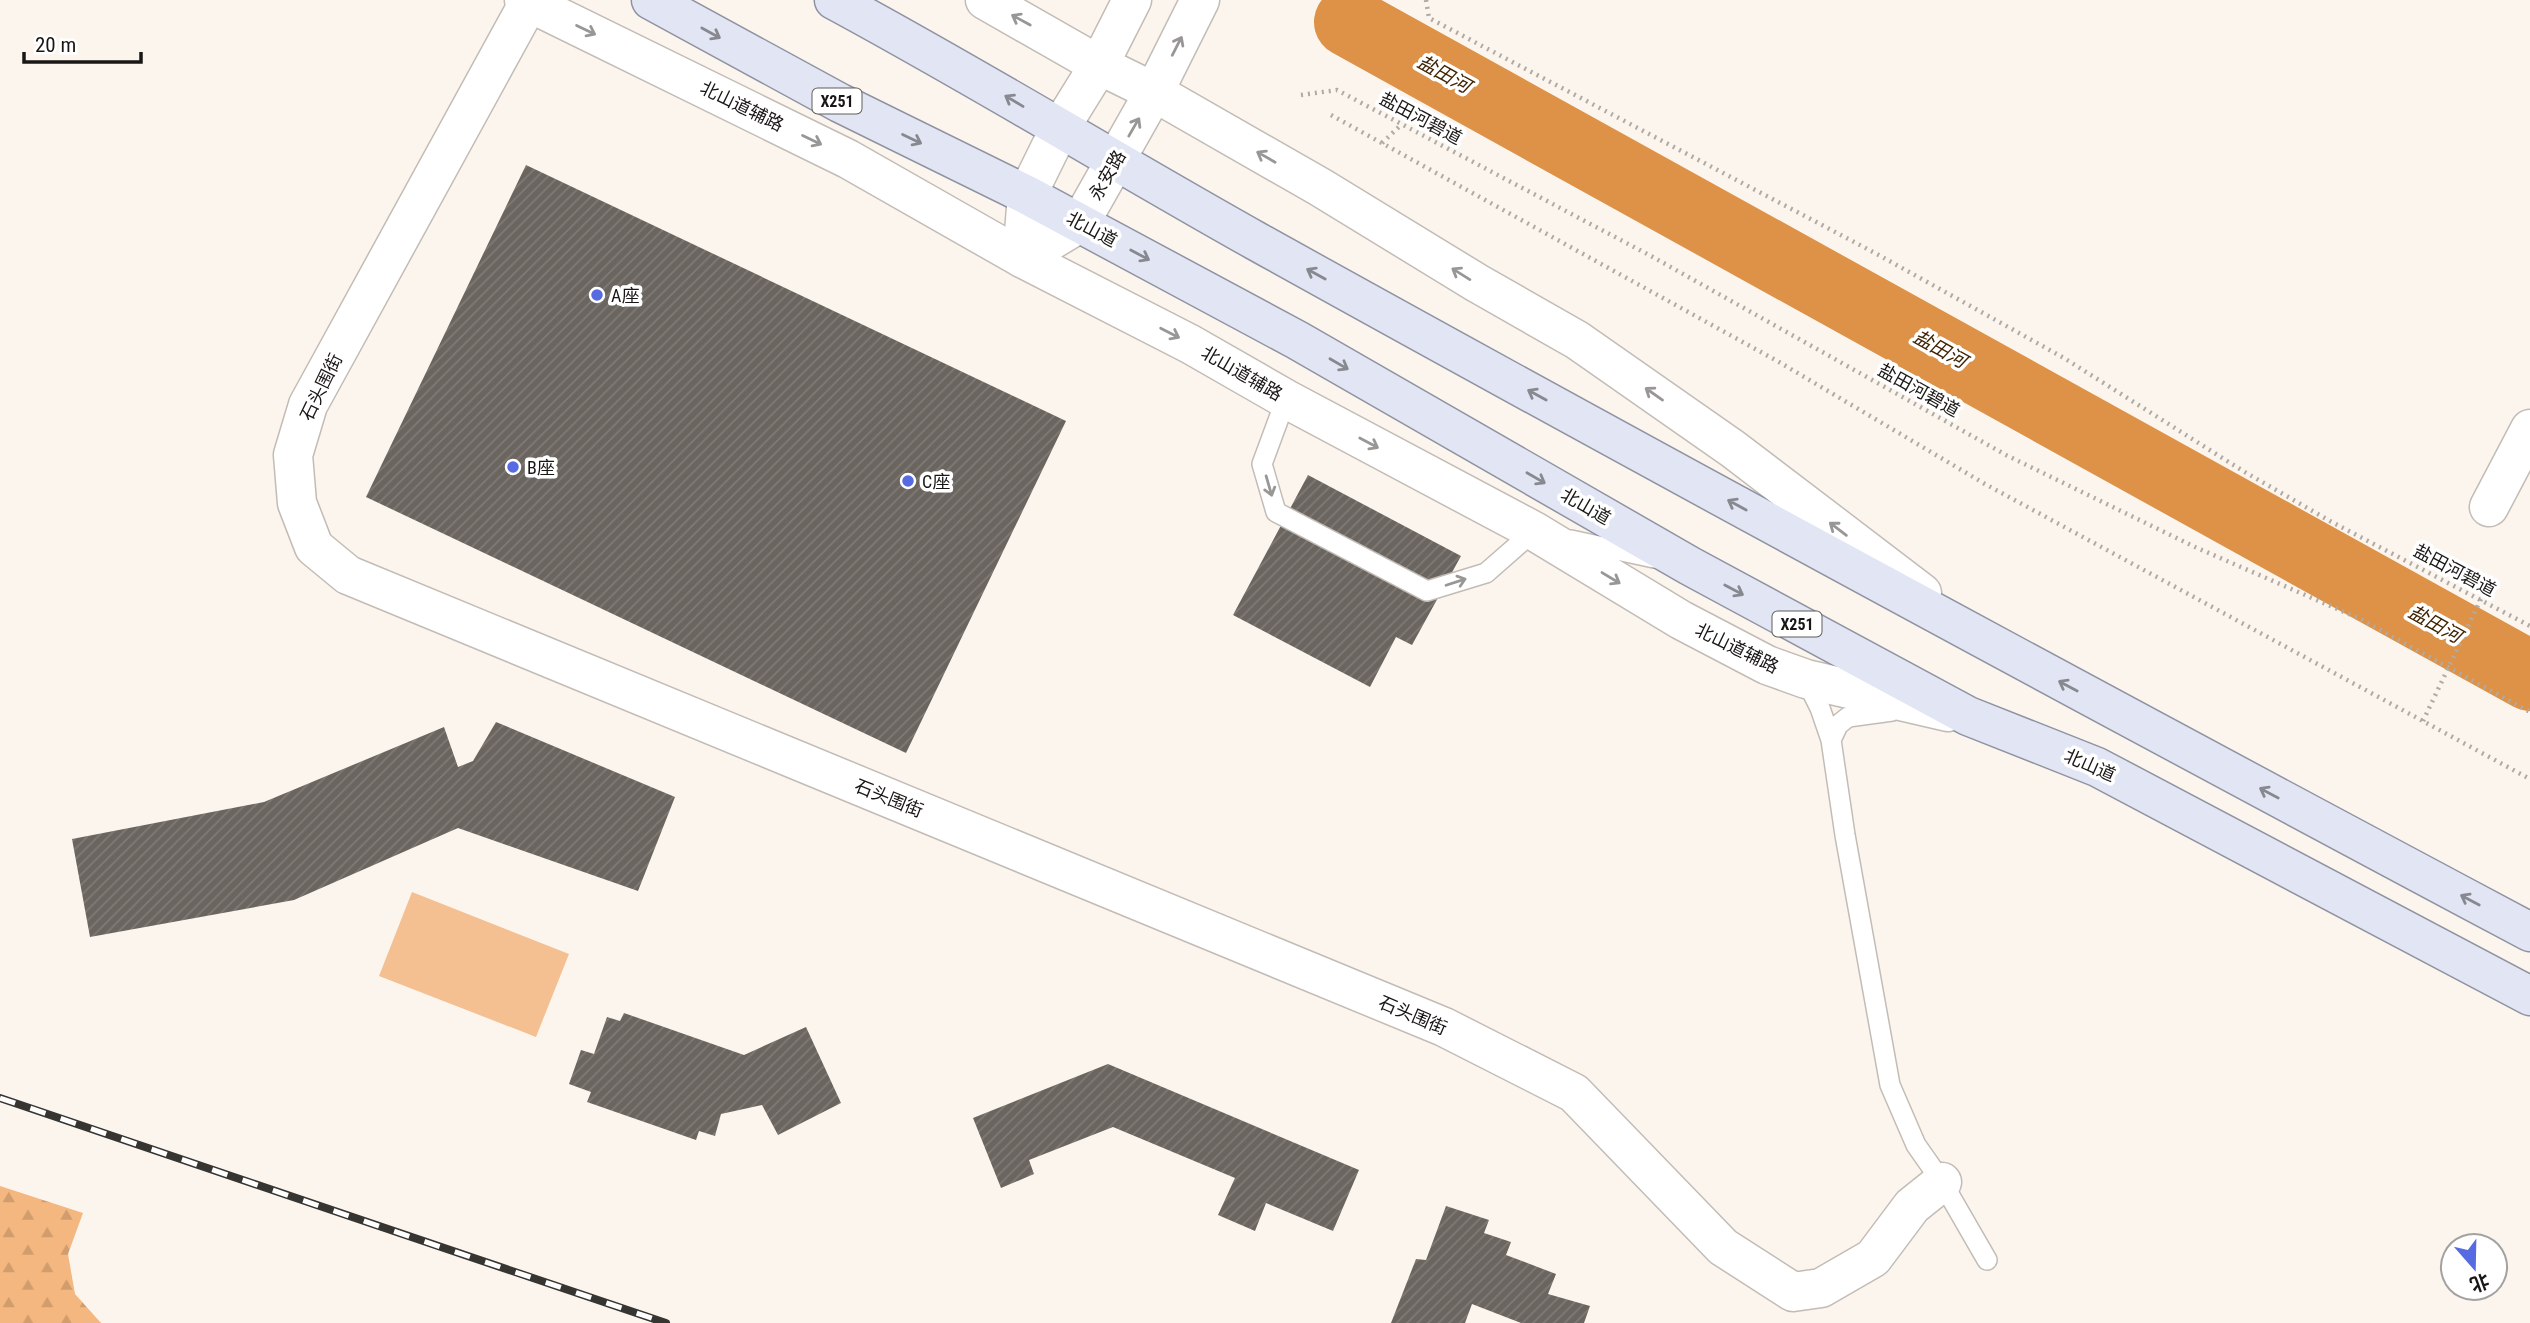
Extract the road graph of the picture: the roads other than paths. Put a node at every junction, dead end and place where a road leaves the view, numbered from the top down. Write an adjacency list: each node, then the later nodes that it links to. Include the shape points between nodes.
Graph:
1 (651, 0): 11 (main road, 北山道 / X251, one-way to 11, via 840,103)
2 (834, 0): 9 (main road, one-way to 2)
3 (985, 0): 7 (street, one-way to 3)
4 (1132, 0): 7 (street)
5 (1200, 0): 8 (street, 永安路, one-way to 5)
6 (527, 1): 13 (street, 北山道辅路, one-way to 13, via 848,159); 25 (street, 石头围街, via 308,405 293,455 297,503 314,547 348,575 1444,1027 1574,1093 1723,1247 1793,1292 1821,1288 1873,1258 1913,1206)
7 (1099, 65): 8 (street); 9 (street)
8 (1154, 92): 10 (street, 永安路, one-way to 8); 19 (street, one-way to 8, via 1732,449 1577,340)
9 (1060, 128): 10 (main road); 11 (street)
10 (1115, 161): 12 (street, 永安路); 19 (main road, one-way to 10)
11 (1027, 195): 12 (main road, 北山道 / X251); 13 (street)
12 (1080, 223): 13 (street, 永安路); 18 (main road, 北山道 / X251, one-way to 18, via 1297,340)
13 (1022, 258): 14 (street, 北山道辅路, one-way to 14, via 1191,344)
14 (1286, 399): 17 (street, 北山道辅路, one-way to 17); 17 (lane, one-way to 17, via 1262,464 1276,512 1427,591 1486,573)
15 (2530, 429): 16 (street)
16 (2490, 507)
17 (1534, 531): 18 (lane); 20 (street, 北山道辅路, one-way to 20, via 1681,620 1767,665)
18 (1690, 566): 21 (main road, 北山道 / X251, one-way to 21)
19 (1990, 644): 23 (main road, one-way to 19)
20 (1806, 679): 21 (street, 北山道辅路); 22 (lane)
21 (1968, 716): 22 (lane, via 1909,710 1870,712 1848,717); 24 (main road, 北山道 / X251, via 2097,767)
22 (1831, 740): 25 (lane, via 1891,1084 1916,1145)
23 (2530, 932)
24 (2530, 996)
25 (1942, 1182): 26 (lane)
26 (1987, 1260)

